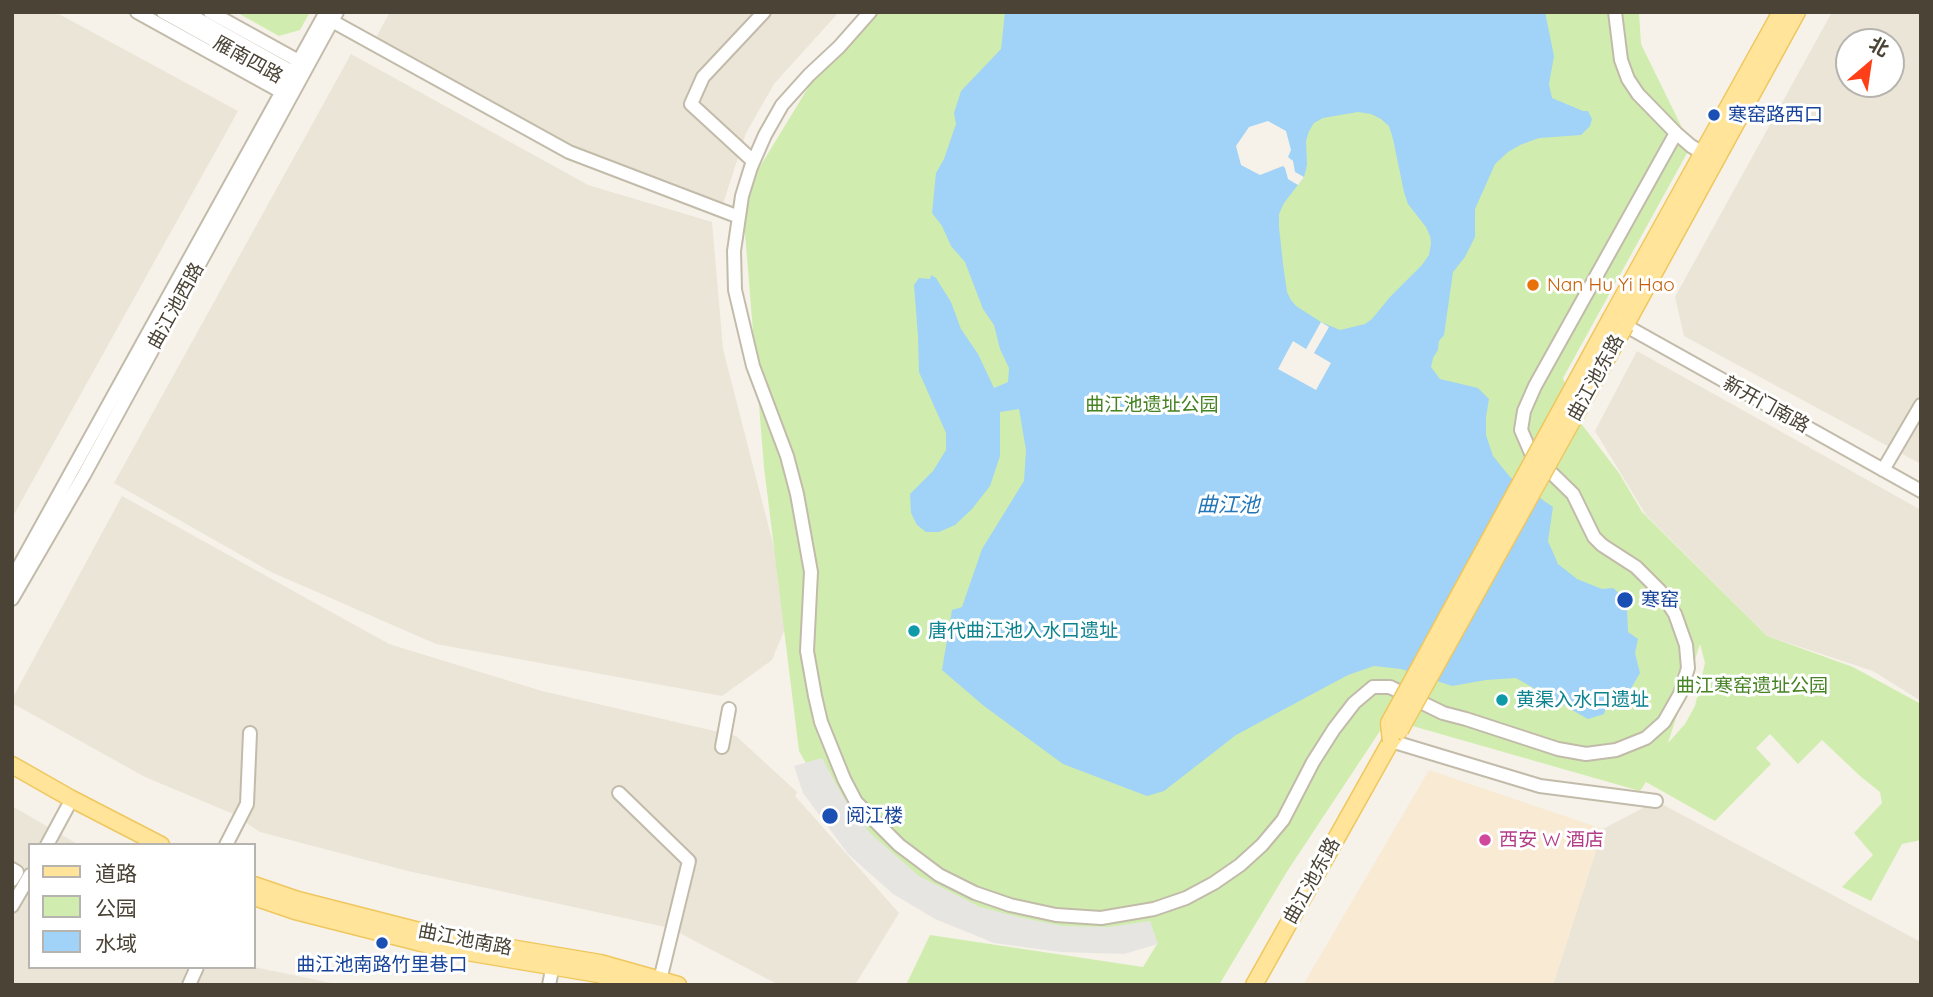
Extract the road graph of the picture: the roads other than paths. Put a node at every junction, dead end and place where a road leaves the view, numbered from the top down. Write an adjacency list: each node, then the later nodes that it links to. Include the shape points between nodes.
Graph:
1 (137, 12): 11 (street)
2 (163, 12): 11 (street, 雁南四路)
3 (185, 12): 11 (street, 雁南四路)
4 (210, 12): 11 (street)
5 (764, 12): 14 (street, via 703,77 691,104)
6 (870, 12): 14 (street, via 782,105)
7 (1615, 12): 12 (street, via 1628,79)
8 (1781, 12): 13 (main road, 曲江池东路)
9 (1797, 12): 13 (main road, 曲江池东路)
10 (332, 15): 11 (street, 曲江池西路); 15 (street, via 569,152)
11 (295, 79): 20 (street, 曲江池西路); 21 (street, 曲江池西路, via 84,475)
12 (1676, 133): 13 (street); 15 (street, via 1535,386 1521,430 1531,453 1573,494 1594,537 1636,567 1675,614 1688,668 1664,722 1646,738 1616,750 1586,754 1443,713 1390,687 1373,687 1334,729 1283,820 1240,866 1186,898 1101,918 1010,905 939,874 899,845 856,802 844,779 821,722 807,651 811,572 797,494 753,366 735,290)
13 (1709, 157): 16 (main road, 曲江池东路)
14 (753, 161): 15 (street)
15 (739, 217)
16 (1618, 322): 18 (street, 新开门南路); 24 (main road, 曲江池东路, bridge)
17 (1921, 405): 18 (street)
18 (1883, 470): 19 (street, 新开门南路)
19 (1921, 491)
20 (12, 579)
21 (12, 599)
22 (729, 709): 25 (street)
23 (250, 733): 34 (street, via 247,804)
24 (1395, 735): 29 (street, via 1540,786); 48 (main road, 曲江池东路)
25 (722, 747)
26 (12, 765): 33 (main road)
27 (12, 778): 30 (main road)
28 (619, 793): 43 (street, via 689,861)
29 (1657, 802)
30 (67, 808): 31 (street); 32 (main road)
31 (48, 843)
32 (133, 843)
33 (157, 843)
34 (227, 843)
35 (12, 869): 37 (street, via 17,872)
36 (28, 878): 40 (street)
37 (12, 880)
38 (256, 886): 41 (main road, 曲江池南路)
39 (256, 898): 41 (main road, 曲江池南路, via 437,947)
40 (12, 906)
41 (554, 962): 43 (main road, 曲江池南路, via 600,963); 45 (street); 46 (main road, 曲江池南路)
42 (196, 969): 44 (street)
43 (660, 980): 47 (main road, 曲江池南路)
44 (189, 985)
45 (549, 985)
46 (637, 985)
47 (678, 985)
48 (1255, 985)

